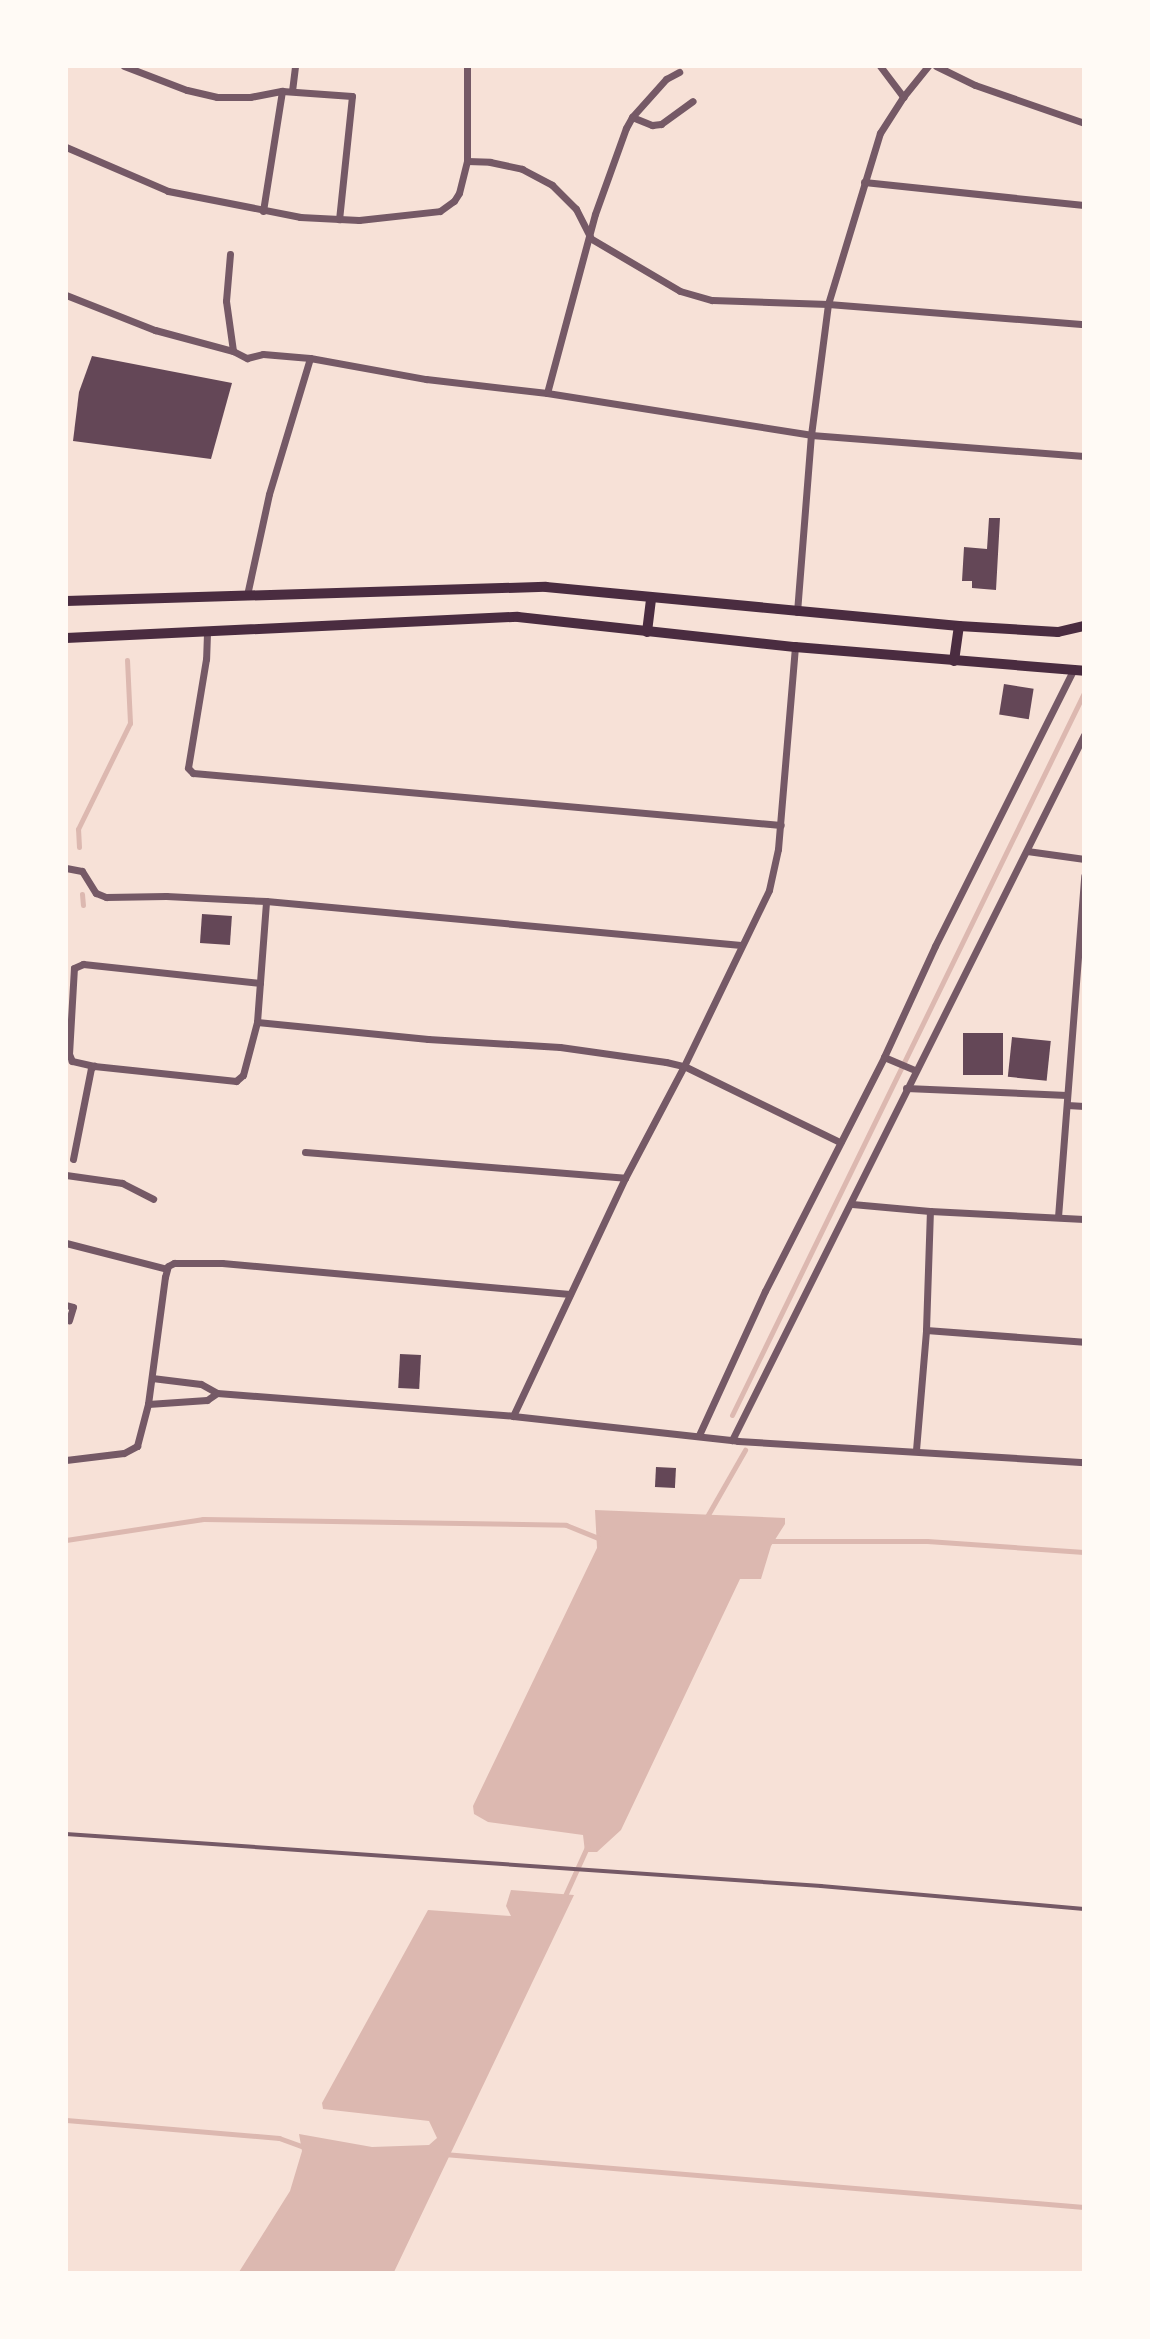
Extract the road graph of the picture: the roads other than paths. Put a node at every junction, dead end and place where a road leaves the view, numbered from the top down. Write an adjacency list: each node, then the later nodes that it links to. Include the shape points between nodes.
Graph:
1 (124, 66): 8 (street, via 217,97)
2 (295, 66): 9 (street)
3 (467, 66): 15 (street)
4 (880, 66): 10 (street)
5 (928, 66): 10 (street)
6 (936, 66): 13 (street, via 975,85)
7 (679, 72): 12 (street, via 666,79)
8 (282, 91): 9 (street); 18 (street)
9 (292, 91): 19 (street, via 353,96)
10 (903, 97): 16 (street, via 880,133)
11 (693, 101): 12 (street, via 661,124)
12 (632, 117): 20 (street)
13 (1083, 123)
14 (66, 147): 18 (street, via 168,191)
15 (467, 161): 19 (street, via 459,192 440,211 395,219); 20 (street, via 522,169 552,185 576,209)
16 (864, 182): 17 (street); 23 (street)
17 (1083, 205)
18 (263, 211): 19 (street)
19 (339, 219)
20 (590, 238): 23 (street, via 670,286 712,300); 27 (street)
21 (230, 254): 25 (street, via 226,301)
22 (66, 295): 25 (street, via 155,330)
23 (828, 304): 24 (street); 28 (street)
24 (1083, 324)
25 (233, 351): 26 (street, via 249,358 263,354)
26 (310, 358): 27 (street, via 426,379); 30 (street, via 269,494)
27 (547, 393): 28 (street)
28 (811, 435): 29 (street); 33 (street)
29 (1083, 456)
30 (247, 595): 31 (main road, via 523,586); 32 (main road)
31 (651, 598): 33 (main road); 36 (main road)
32 (66, 601)
33 (797, 612): 34 (main road)
34 (959, 626): 35 (main road, via 1058,632); 40 (main road)
35 (1083, 626)
36 (647, 632): 37 (main road, via 518,617); 39 (main road)
37 (207, 633): 38 (main road); 43 (street, via 188,768 193,773)
38 (66, 638)
39 (795, 647): 40 (main road); 43 (street)
40 (954, 661): 41 (main road)
41 (1078, 671): 53 (street, via 935,946)
42 (1083, 735): 44 (street)
43 (781, 825): 49 (street, via 769,890)
44 (1027, 852): 45 (street); 56 (street)
45 (1083, 859)
46 (66, 867): 48 (street, via 82,871 100,896)
47 (1083, 876): 50 (street)
48 (266, 901): 49 (street); 51 (street)
49 (741, 945): 55 (street)
50 (1080, 978): 58 (street)
51 (260, 982): 52 (street); 54 (street, via 83,964 74,968 69,1054 72,1061)
52 (257, 1022): 54 (street, via 246,1066 236,1081); 55 (street, via 559,1047)
53 (888, 1059): 56 (street); 61 (street)
54 (94, 1066): 63 (street)
55 (684, 1066): 61 (street); 65 (street)
56 (911, 1069): 57 (street)
57 (906, 1088): 58 (street); 67 (street)
58 (1067, 1095): 59 (street)
59 (1067, 1105): 60 (street); 69 (street)
60 (1083, 1106)
61 (840, 1142): 82 (street)
62 (305, 1152): 65 (street)
63 (73, 1159)
64 (66, 1175): 66 (street, via 122,1183)
65 (625, 1178): 73 (street)
66 (153, 1199)
67 (852, 1204): 68 (street); 83 (street)
68 (930, 1211): 69 (street); 76 (street)
69 (1058, 1217): 70 (street)
70 (1083, 1219)
71 (66, 1243): 72 (street)
72 (167, 1269): 73 (street, via 177,1262 280,1268); 78 (street)
73 (570, 1294): 81 (street)
74 (66, 1305): 75 (street, via 73,1307)
75 (69, 1320)
76 (926, 1330): 77 (street); 84 (street)
77 (1083, 1342)
78 (152, 1378): 79 (street, via 201,1384); 80 (street)
79 (217, 1393): 80 (street, via 206,1400); 81 (street)
80 (148, 1404): 86 (street, via 135,1449)
81 (513, 1416): 82 (street)
82 (699, 1435): 83 (street)
83 (732, 1440): 84 (street)
84 (916, 1450): 88 (street)
85 (66, 1455): 86 (street)
86 (78, 1459): 87 (street)
87 (66, 1460)
88 (1083, 1462)
89 (66, 1834): 90 (lane)
90 (1083, 1909)

